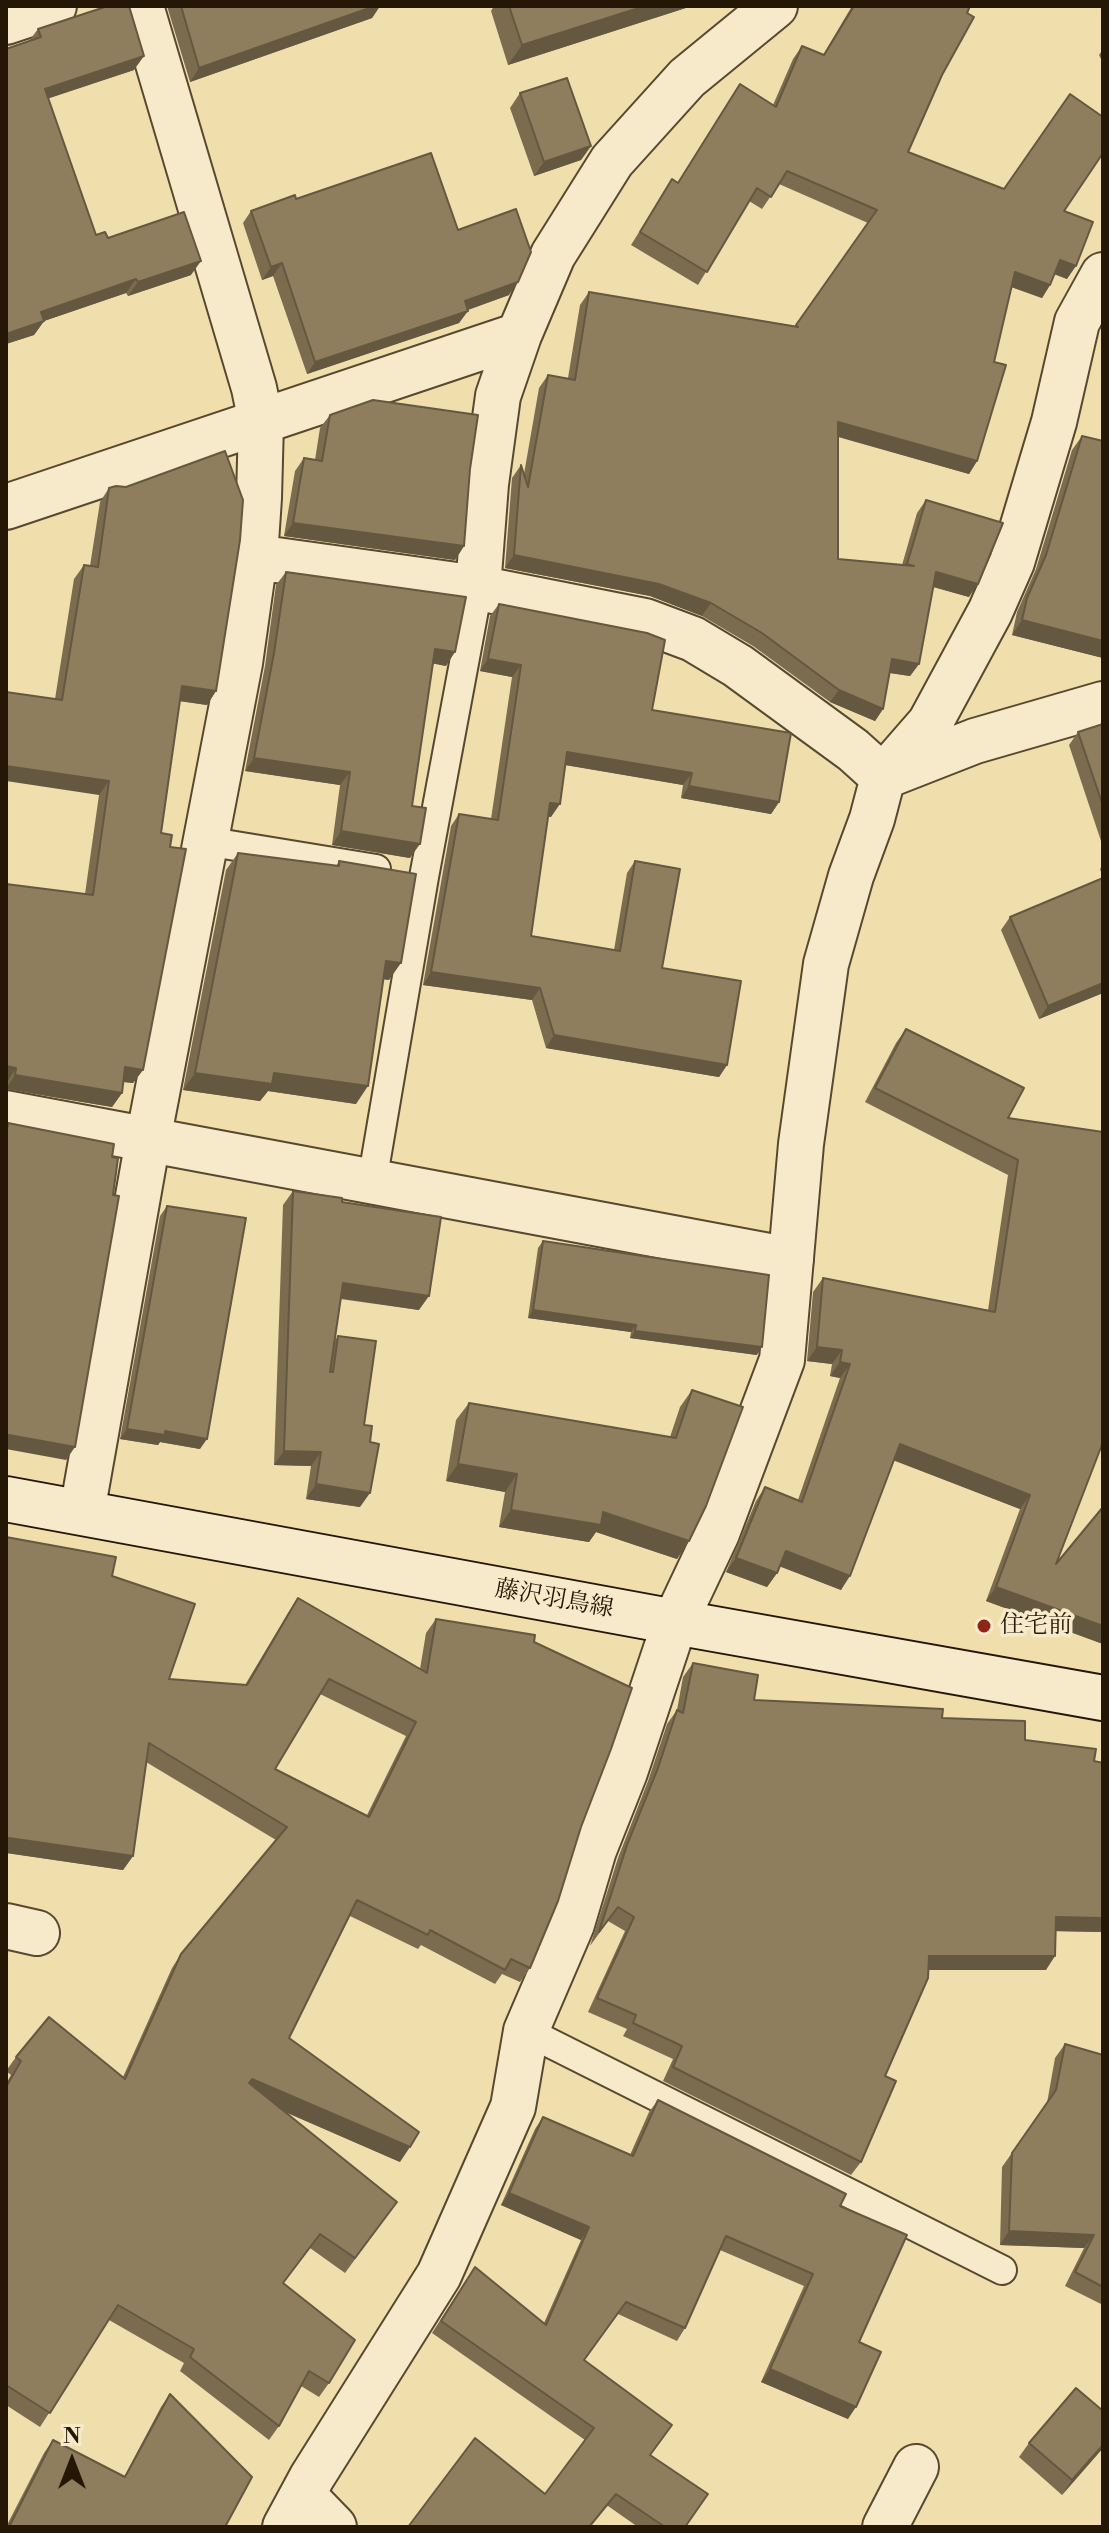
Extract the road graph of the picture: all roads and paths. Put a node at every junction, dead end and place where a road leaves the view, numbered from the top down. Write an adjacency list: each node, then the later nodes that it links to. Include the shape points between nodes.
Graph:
1 (54, 6): 4 (street)
2 (141, 6): 7 (street)
3 (775, 6): 6 (street, via 687,78 612,161 553,255)
4 (6, 22)
5 (1103, 275): 12 (street, via 1077,322 1054,422 996,600 930,723)
6 (519, 335): 7 (street); 10 (street, via 498,396)
7 (261, 422): 8 (street); 9 (street)
8 (6, 507)
9 (255, 557): 10 (street); 13 (street)
10 (478, 588): 12 (street, via 645,621 693,639 841,740); 14 (lane)
11 (1103, 704): 12 (street, via 975,741)
12 (883, 777): 18 (street, via 826,964)
13 (205, 841): 14 (lane); 16 (street)
14 (424, 877): 17 (lane)
15 (6, 1113): 16 (street)
16 (148, 1140): 17 (street); 20 (street)
17 (372, 1182): 18 (street)
18 (791, 1260): 21 (street, via 782,1360 717,1533)
19 (6, 1499): 20 (street, 藤沢羽鳥線)
20 (82, 1512): 21 (street, 藤沢羽鳥線)
21 (675, 1622): 22 (street, 藤沢羽鳥線); 23 (street, via 572,1924)
22 (1103, 1698)
23 (526, 2031): 24 (lane); 26 (street, via 513,2107 439,2275)
24 (1002, 2270)
25 (916, 2467): 28 (street)
26 (294, 2511): 27 (street)
27 (334, 2527)
28 (885, 2527)

